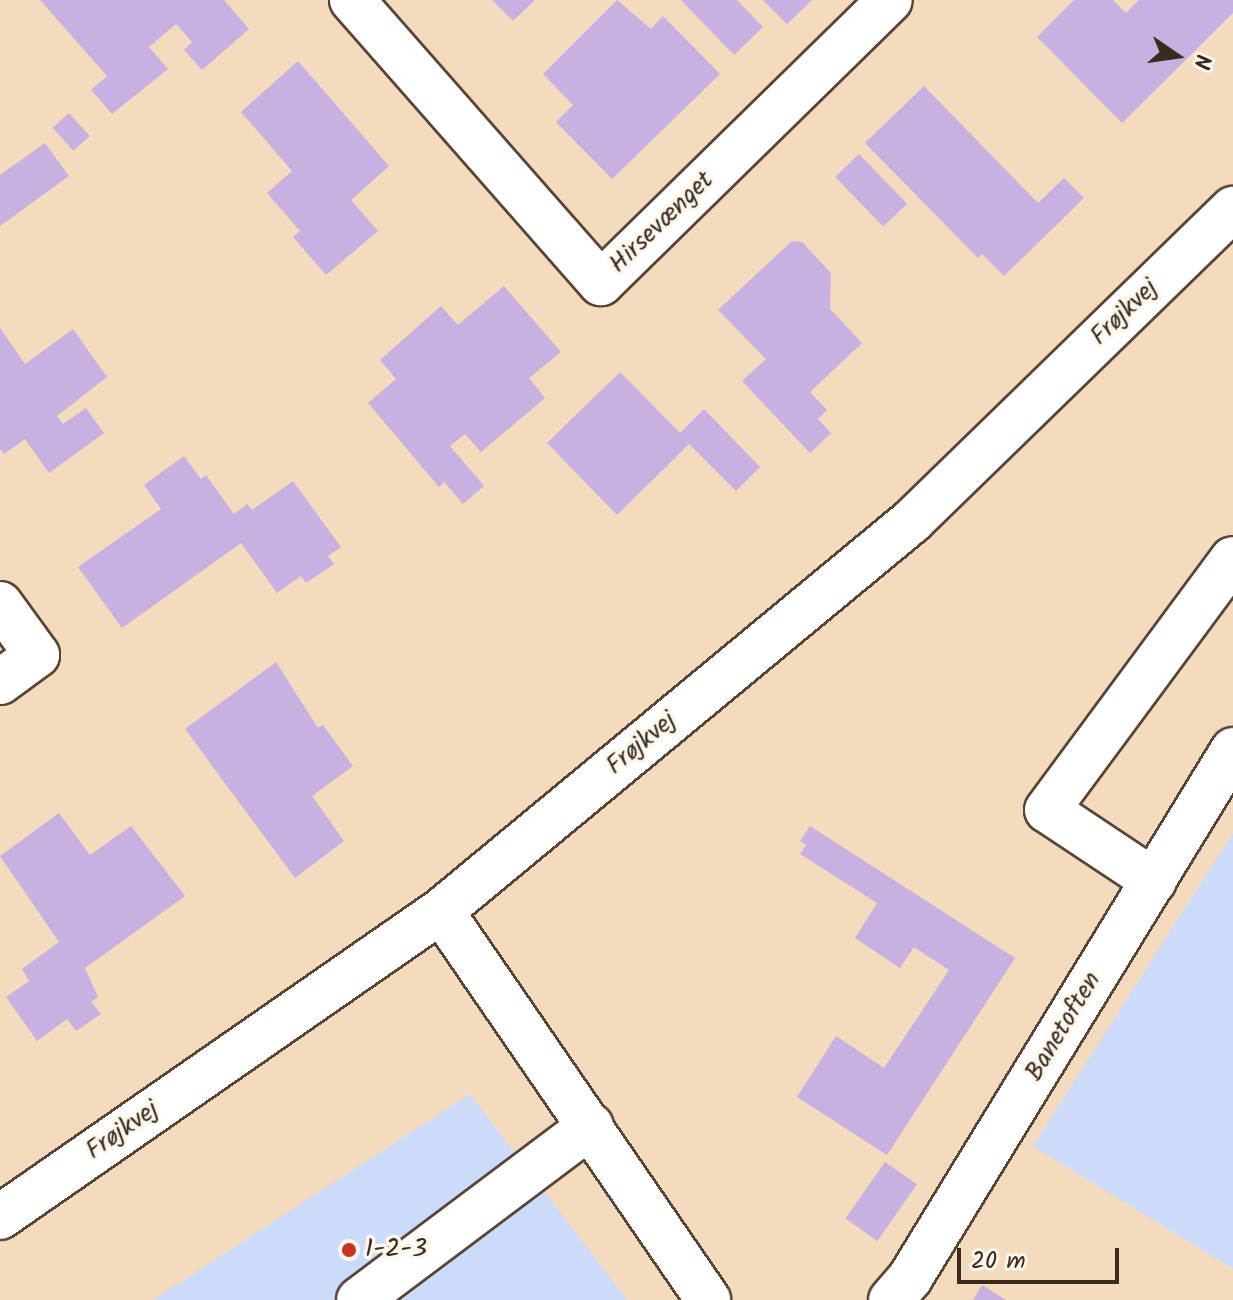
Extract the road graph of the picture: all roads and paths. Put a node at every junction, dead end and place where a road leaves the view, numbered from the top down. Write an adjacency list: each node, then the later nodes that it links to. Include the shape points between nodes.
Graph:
1 (352, 0): 2 (street, Hirsevænget, via 601,283)
2 (890, 0)
3 (1233, 209): 9 (street, Frøjkvej, via 912,521)
4 (1233, 559): 8 (street, via 1047,810)
5 (0, 604): 6 (street, via 37,655)
6 (0, 682)
7 (1233, 750): 8 (street, Banetoften)
8 (1154, 881): 14 (street, Banetoften, via 910,1278)
9 (441, 911): 10 (street); 11 (street, Frøjkvej)
10 (591, 1126): 12 (street); 13 (street)
11 (0, 1217)
12 (359, 1300)
13 (708, 1300)
14 (891, 1300)

